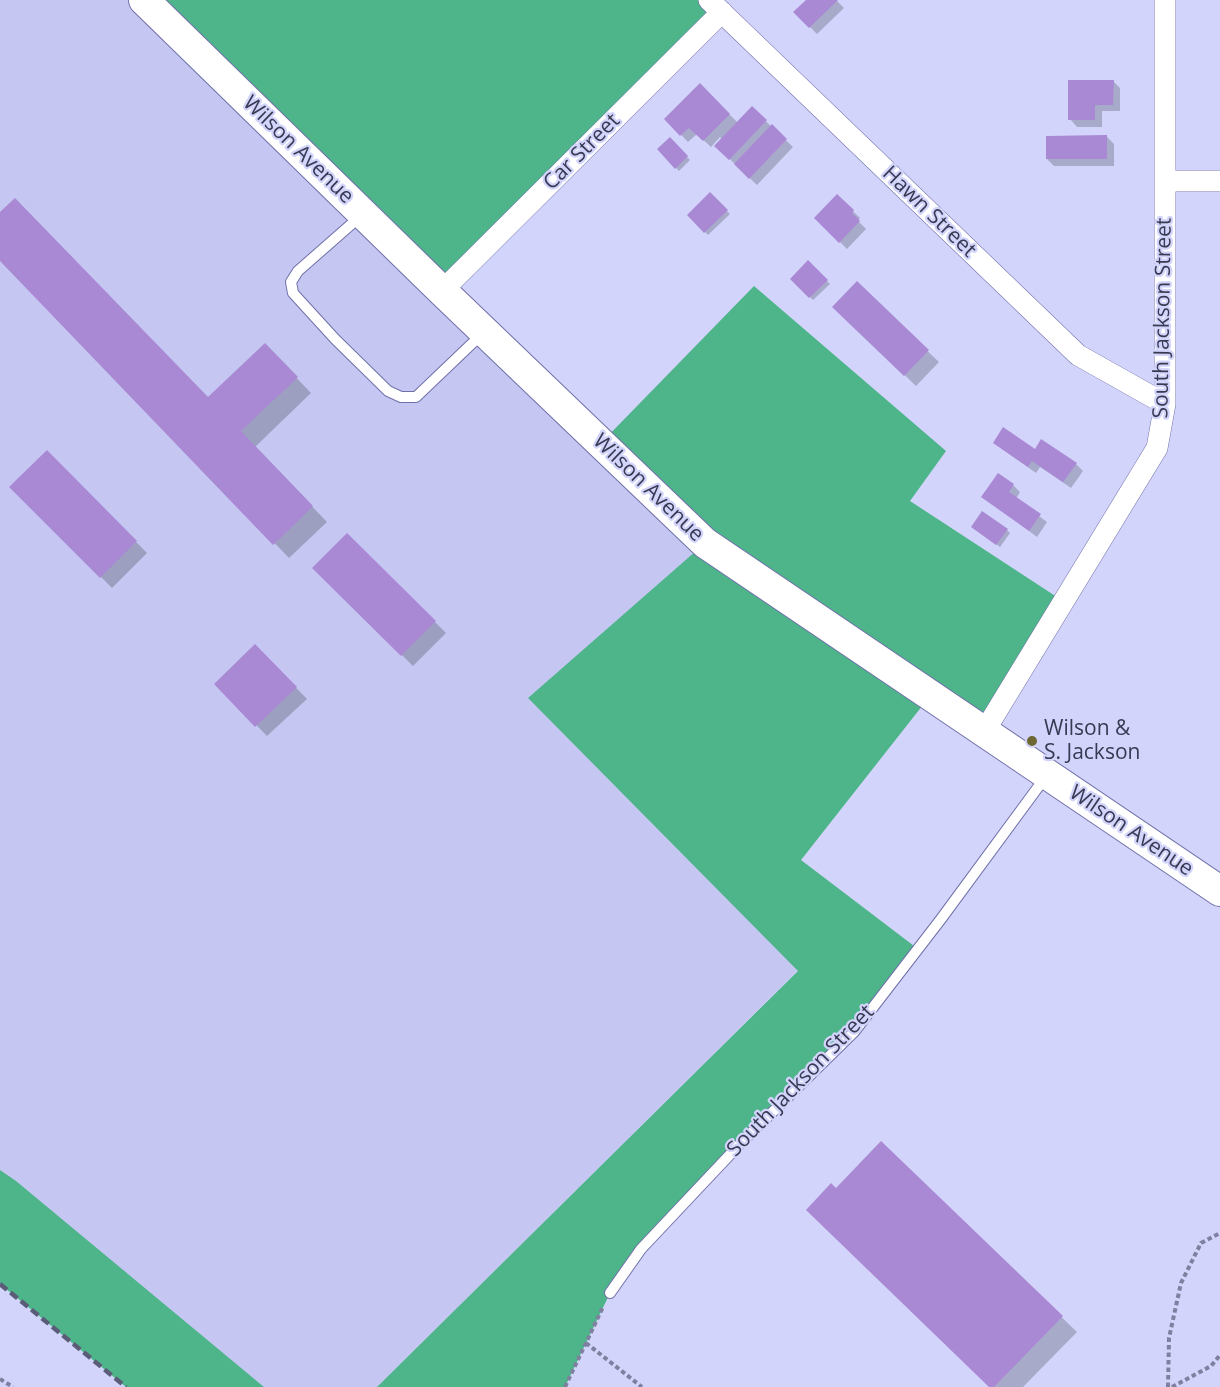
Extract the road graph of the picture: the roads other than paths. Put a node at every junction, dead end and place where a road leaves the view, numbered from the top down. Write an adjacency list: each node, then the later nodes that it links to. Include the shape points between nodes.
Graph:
1 (144, 0): 6 (main road, Wilson Avenue)
2 (1165, 0): 4 (street, South Jackson Street)
3 (715, 6): 7 (street, Car Street); 9 (street, Hawn Street, via 1078,355)
4 (1165, 181): 5 (street); 9 (street, South Jackson Street)
5 (1220, 181)
6 (363, 214): 7 (main road, Wilson Avenue); 8 (lane, via 298,271 291,282 293,293 388,391 401,397 416,397)
7 (442, 291): 8 (main road, Wilson Avenue)
8 (484, 332): 10 (main road, Wilson Avenue, via 705,543)
9 (1165, 404): 10 (street, South Jackson Street, via 1157,448)
10 (984, 732): 11 (main road, Wilson Avenue)
11 (1047, 775): 12 (main road, Wilson Avenue); 13 (lane, South Jackson Street, via 854,1032 738,1145 641,1249)
12 (1220, 891)
13 (610, 1293)

